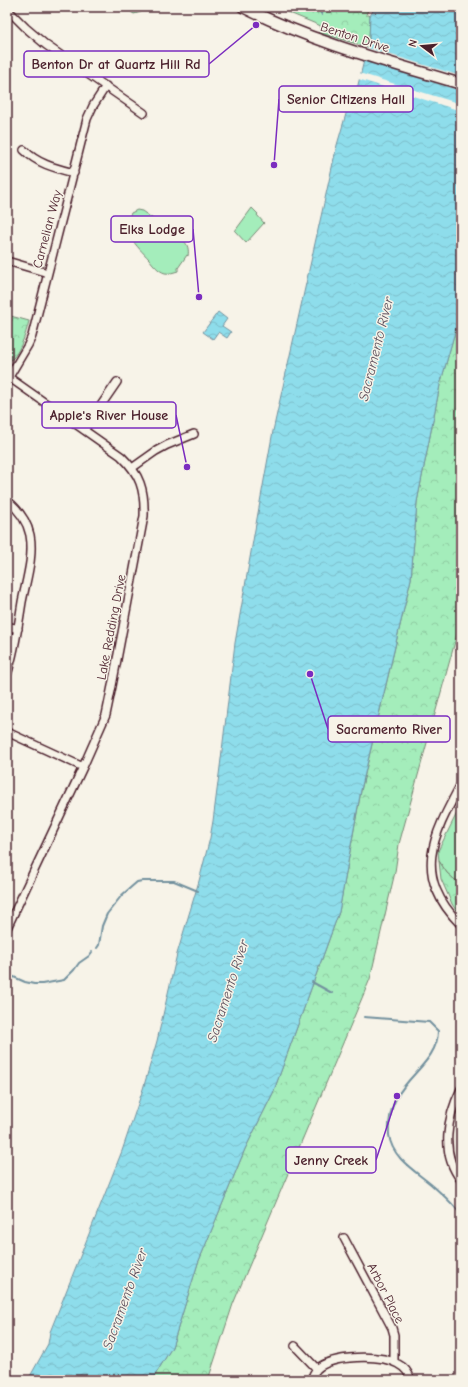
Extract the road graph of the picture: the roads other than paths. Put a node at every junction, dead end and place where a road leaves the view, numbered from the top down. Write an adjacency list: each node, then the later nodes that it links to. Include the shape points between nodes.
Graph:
1 (243, 7): 3 (street, Benton Drive, via 336,46)
2 (7, 9): 4 (street, via 46,45)
3 (461, 84)
4 (106, 86): 5 (street); 7 (street, Carnelian Way, via 87,119)
5 (144, 113)
6 (24, 150): 7 (street, via 41,163)
7 (74, 173): 9 (street, Carnelian Way)
8 (7, 262): 9 (street)
9 (48, 273): 10 (street, Carnelian Way, via 31,341)
10 (8, 377): 12 (street, Lake Redding Drive)
11 (117, 382): 12 (street)
12 (84, 430): 14 (street, Lake Redding Drive, via 121,456)
13 (194, 434): 14 (street, via 156,451)
14 (132, 468): 20 (street, Lake Redding Drive, via 143,489 144,516 106,715)
15 (7, 500): 17 (street, via 24,519 31,542)
16 (7, 626): 17 (street)
17 (18, 629): 18 (street)
18 (7, 675)
19 (7, 732): 20 (street)
20 (83, 767): 23 (street, Lake Redding Drive)
21 (461, 784): 22 (street, via 439,828 431,854 438,893 443,904)
22 (461, 925)
23 (7, 928)
24 (461, 1089): 25 (street, via 451,1112 447,1137 454,1171)
25 (461, 1180)
26 (344, 1238): 28 (street, Arbor Place, via 392,1328)
27 (295, 1346): 29 (street)
28 (394, 1362): 29 (street, via 375,1358 337,1360); 31 (street, via 405,1370)
29 (317, 1369): 30 (street)
30 (311, 1380)
31 (411, 1380)

